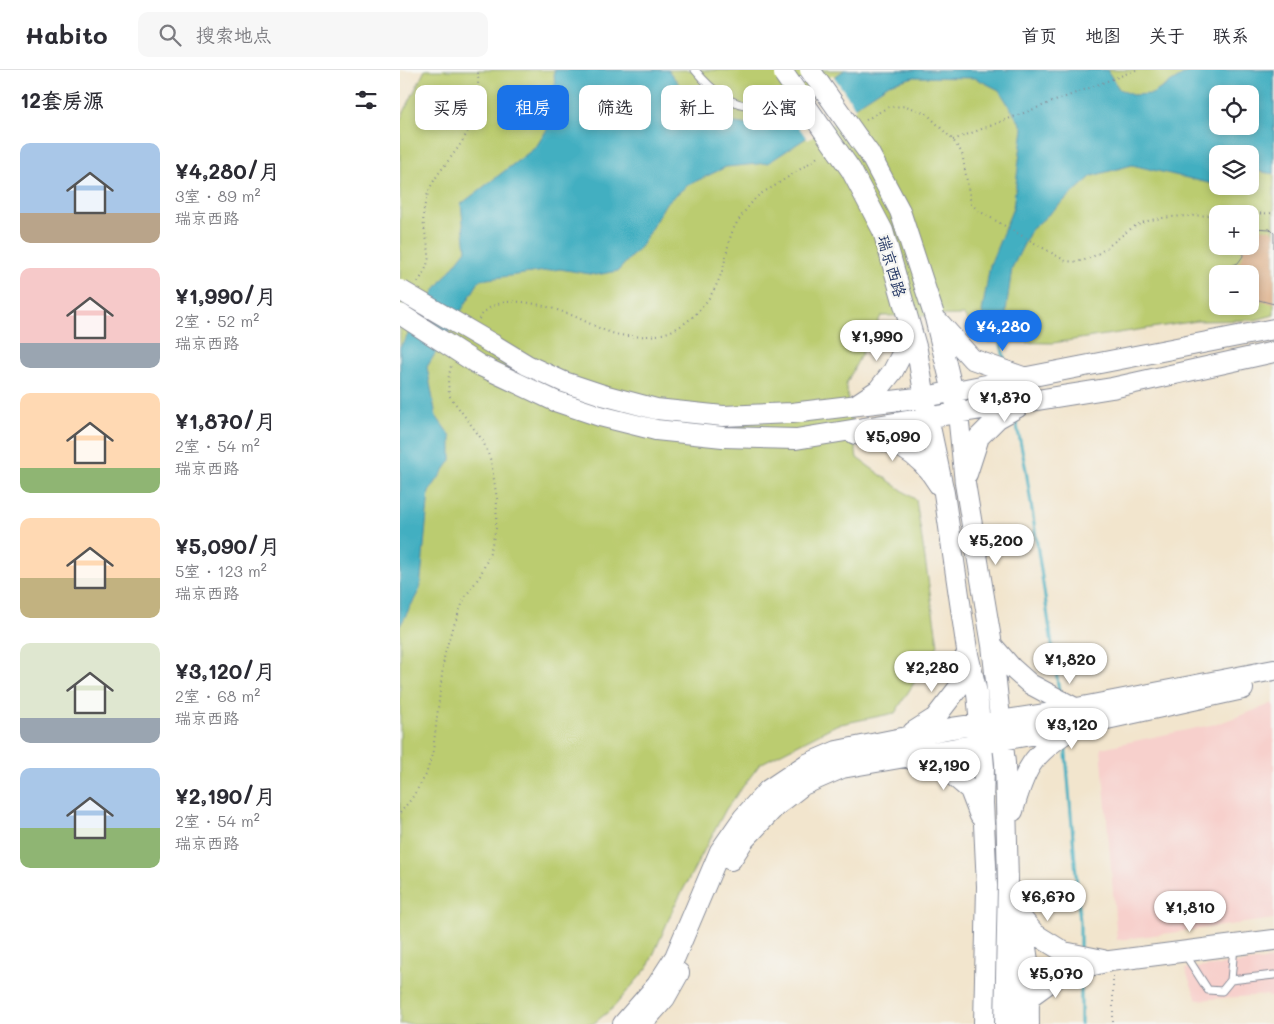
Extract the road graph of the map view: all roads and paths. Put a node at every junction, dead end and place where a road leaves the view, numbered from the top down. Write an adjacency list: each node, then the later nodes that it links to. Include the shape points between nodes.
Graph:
1 (478, 70): 13 (path, via 479,92 473,118 463,140 429,188 424,231 429,254 426,266)
2 (695, 70): 4 (lane, via 722,96 757,107 765,105)
3 (810, 70): 7 (street, 瑞京西路, bridge)
4 (816, 70)
5 (1136, 70): 8 (path)
6 (782, 72): 9 (street, 瑞京西路, bridge)
7 (860, 130): 8 (path, via 888,107 906,106 926,113); 15 (street, 瑞京西路, via 900,211)
8 (953, 140): 12 (path, via 962,153 971,204 1070,262 1100,252 1139,224 1167,218)
9 (832, 150): 16 (path, via 756,198 735,227 714,291 703,307 681,325 659,335 616,334 560,311 509,302 493,305 482,312); 17 (street, 瑞京西路, via 851,170 883,230)
10 (1274, 213): 11 (path)
11 (1259, 214)
12 (1209, 216)
13 (409, 287): 28 (street, bridge, via 527,365 603,395 656,409 723,416)
14 (400, 314): 31 (street, bridge, via 479,364 555,401 600,416 656,430 723,437)
15 (935, 318): 22 (street, via 972,359); 24 (street, 瑞京西路)
16 (478, 320)
17 (909, 323): 26 (street, via 905,348 893,371 878,390); 27 (street, 瑞京西路)
18 (1274, 329): 20 (street)
19 (1274, 352): 23 (street)
20 (1107, 362): 22 (street); 23 (street, via 1100,369 1099,378 1105,386)
21 (451, 364): 43 (path, via 449,395 483,441 491,461 498,499 496,528 489,556 465,597 450,635 444,658 433,751 426,775)
22 (1023, 377): 24 (street)
23 (1112, 388): 25 (street)
24 (953, 392): 27 (street); 29 (street, 瑞京西路)
25 (1027, 402): 29 (street); 32 (street, via 998,418 979,438)
26 (853, 406): 27 (street); 28 (street)
27 (927, 407): 29 (street); 30 (street); 33 (street, 瑞京西路)
28 (792, 412): 31 (street, via 802,415 807,422 805,432)
29 (958, 413): 32 (street, 瑞京西路)
30 (843, 432): 31 (street); 33 (street, via 906,448 930,469)
31 (796, 439)
32 (965, 483): 34 (street, 瑞京西路)
33 (944, 493): 35 (street, 瑞京西路)
34 (992, 645): 38 (street, via 1030,684); 39 (street, 瑞京西路)
35 (967, 650): 41 (street, 瑞京西路, via 977,693); 42 (street, via 959,687 935,718)
36 (1274, 670): 38 (street)
37 (1274, 682): 38 (street)
38 (1080, 716): 40 (street); 40 (street)
39 (1002, 730): 40 (street); 41 (street); 45 (street, 瑞京西路)
40 (1048, 730): 45 (street, via 1023,779)
41 (981, 734): 42 (street); 44 (street, 瑞京西路)
42 (904, 748): 44 (street, via 943,767 970,790); 55 (street, via 837,751 807,764 768,790 720,851 675,957 657,985); 56 (street, via 842,768 803,785 776,806 744,840 723,872 686,960 665,998)
43 (400, 813)
44 (984, 824): 57 (street, 瑞京西路)
45 (1008, 832): 46 (street, 瑞京西路)
46 (1008, 882): 47 (street); 58 (street, 瑞京西路)
47 (1016, 912): 51 (street, via 1035,934 1064,952); 54 (street, via 1026,944); 59 (main road)
48 (1274, 940): 49 (street)
49 (1234, 945): 50 (street); 53 (lane)
50 (1183, 952): 51 (street); 53 (lane, via 1208,990 1222,991)
51 (1110, 965): 54 (street, via 1064,972); 61 (path)
52 (1274, 975): 53 (lane)
53 (1231, 980)
54 (1028, 998): 60 (street)
55 (623, 1024)
56 (642, 1024)
57 (984, 1024)
58 (1005, 1024)
59 (1018, 1024)
60 (1029, 1024)
61 (1113, 1024)

